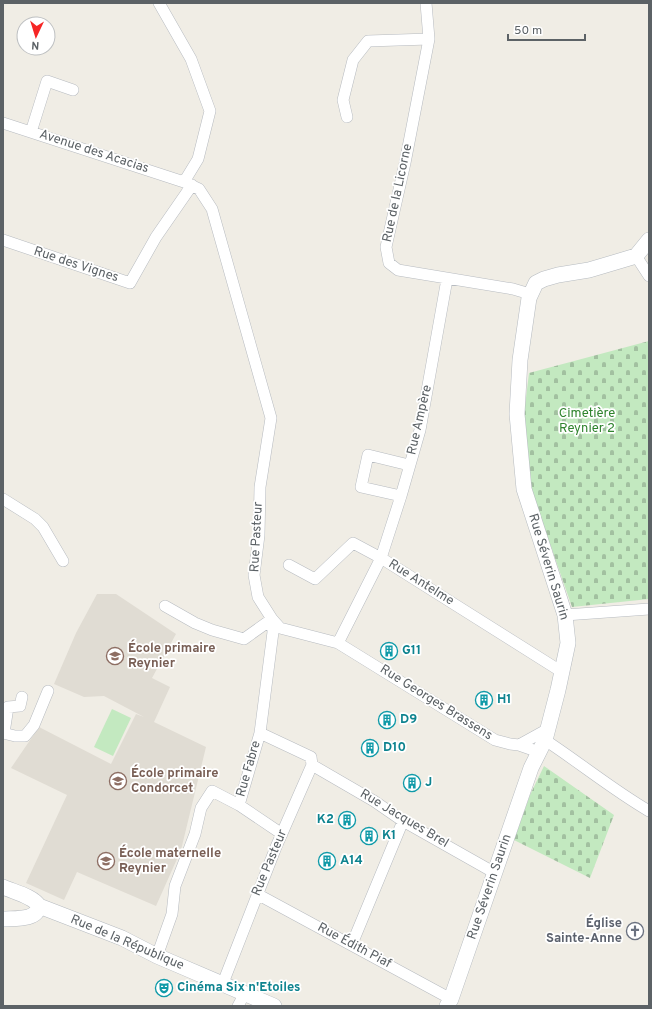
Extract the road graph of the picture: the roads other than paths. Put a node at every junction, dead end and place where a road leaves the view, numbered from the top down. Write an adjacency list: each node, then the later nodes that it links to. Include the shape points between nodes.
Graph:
1 (159, 3): 8 (street, via 191,59 210,111 198,159)
2 (426, 3): 3 (street, Rue de la Licorne)
3 (429, 39): 5 (street, via 368,40 353,60 344,100); 13 (street, Rue de la Licorne, via 386,247 389,263 398,270)
4 (73, 90): 7 (street, via 46,81)
5 (347, 117)
6 (3, 122): 7 (street, Avenue des Acacias)
7 (31, 132): 8 (street, Avenue des Acacias)
8 (188, 184): 9 (street, Rue des Vignes, via 130,283); 24 (street, Rue Pasteur, via 199,189 212,209 271,418 260,487 254,575 258,597)
9 (3, 240)
10 (649, 240): 11 (street)
11 (636, 256): 12 (street); 14 (street, via 589,270 544,279 536,283)
12 (649, 276)
13 (447, 279): 14 (street, Rue de la Licorne); 15 (street, Rue Ampère, via 420,430)
14 (530, 294): 23 (street, Rue Séverin Saurin, via 520,360 516,414 524,489)
15 (409, 465): 16 (street, Rue Ampère); 16 (street, via 368,455 361,487)
16 (401, 496): 18 (street, Rue Ampère)
17 (3, 499): 19 (street, via 43,527)
18 (380, 558): 20 (street, via 353,543 315,579); 25 (street, Rue Antelme); 26 (street, Rue Antelme)
19 (63, 561)
20 (289, 565)
21 (164, 606): 24 (street, via 212,630 244,639)
22 (649, 609): 23 (street)
23 (565, 615): 26 (street, Rue Séverin Saurin, via 568,643)
24 (272, 619): 25 (street, via 280,628); 30 (street, via 273,632)
25 (338, 643): 32 (street, Rue Georges Brassens, via 495,740)
26 (562, 672): 31 (street, Rue Séverin Saurin)
27 (48, 691): 29 (street, via 34,725 25,736)
28 (22, 697): 29 (street, via 20,706 8,707)
29 (4, 733)
30 (260, 733): 33 (street, via 311,757); 34 (street, Rue Fabre)
31 (544, 740): 32 (street); 32 (street, Rue Georges Brassens); 35 (street, Rue Georges Brassens); 38 (street, Rue Séverin Saurin, via 531,768)
32 (519, 745)
33 (312, 765): 36 (street, Rue Jacques Brel); 37 (street, Rue Pasteur)
34 (239, 805): 37 (street, Rue Fabre); 44 (street, Rue Fabre, via 212,791 201,808 195,834 175,886 172,914)
35 (649, 811)
36 (403, 821): 38 (street, Rue Jacques Brel); 43 (street)
37 (282, 834): 40 (street, Rue Pasteur)
38 (495, 873): 47 (street, Rue Séverin Saurin)
39 (3, 886): 41 (street, Rue de la République)
40 (257, 894): 43 (street, Rue Édith Piaf); 45 (street, Rue Pasteur)
41 (39, 906): 42 (street, via 34,915); 44 (street, Rue de la République, via 122,938)
42 (3, 919)
43 (352, 944): 47 (street, Rue Édith Piaf)
44 (157, 956): 45 (street, Rue de la République)
45 (223, 983): 46 (street, Rue de la République)
46 (241, 1000): 48 (street, Rue de la République)
47 (449, 1002)
48 (274, 1006)

